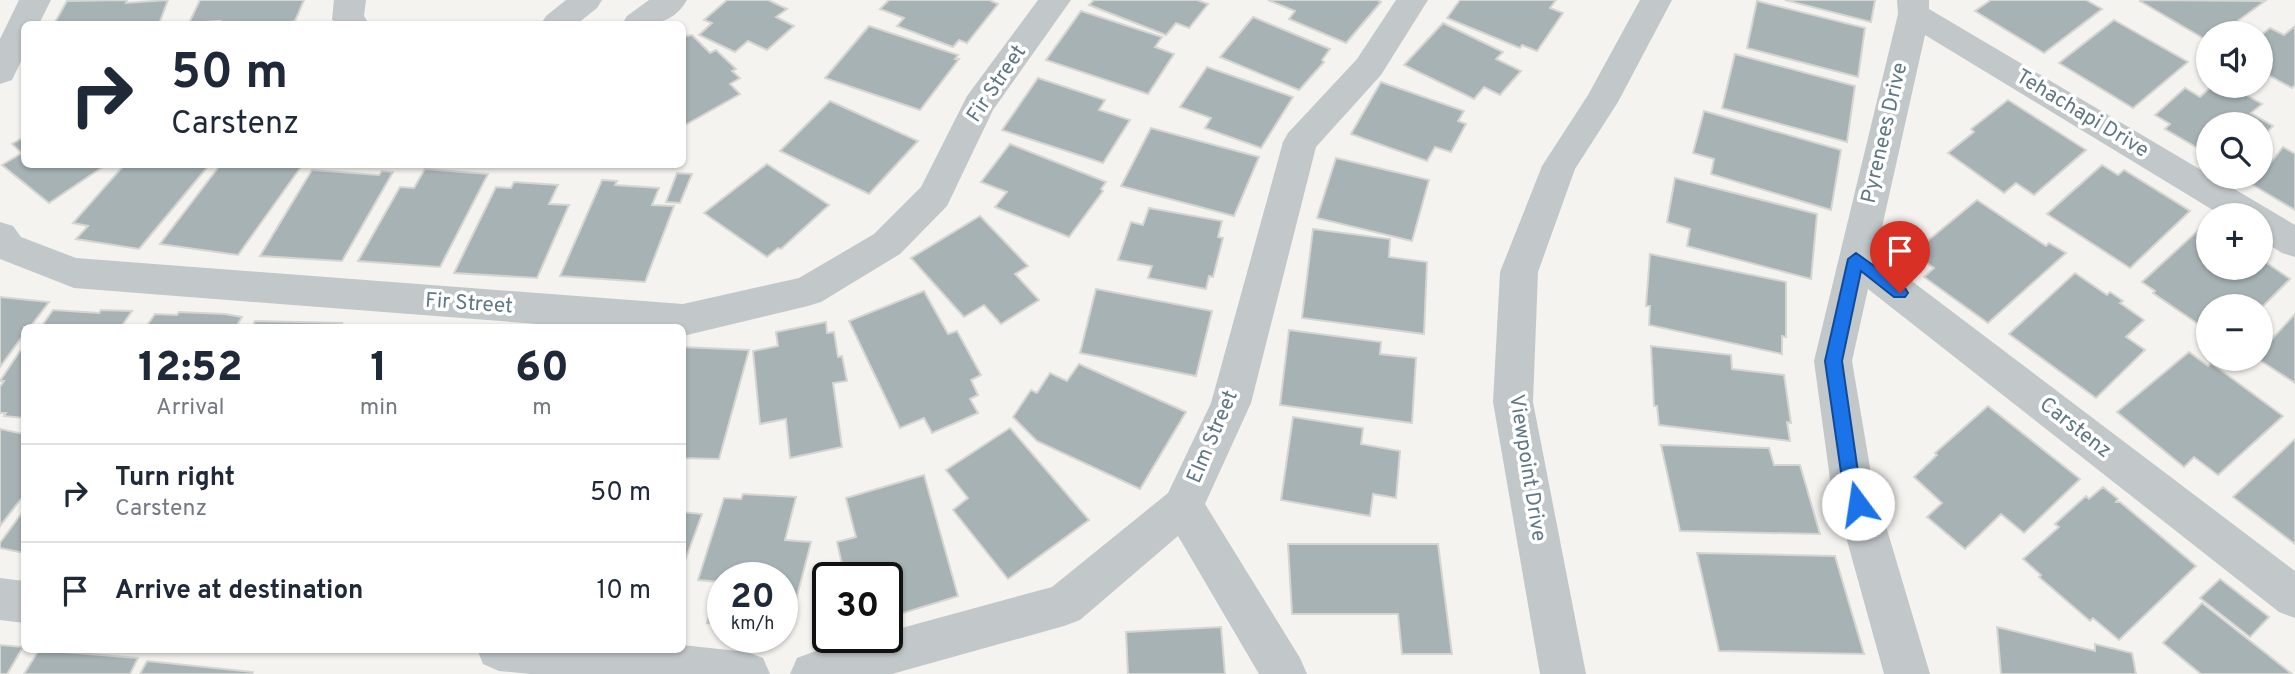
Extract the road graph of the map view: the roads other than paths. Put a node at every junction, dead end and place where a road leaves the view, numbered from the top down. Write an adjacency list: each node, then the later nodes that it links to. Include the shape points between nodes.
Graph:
1 (35, 0): 9 (street)
2 (350, 0): 10 (street)
3 (586, 0): 11 (street)
4 (671, 0): 12 (street)
5 (1055, 0): 17 (street, Fir Street, via 979,105 934,196 887,243 808,291 683,320 75,273 8,247)
6 (1412, 0): 20 (street, Elm Street, via 1369,67 1300,142 1231,403)
7 (1656, 0): 28 (street, Viewpoint Drive, via 1601,102 1559,166 1519,272 1513,402)
8 (1914, 7): 15 (street, Tehachapi Drive); 19 (street, Pyrenees Drive)
9 (25, 21)
10 (350, 21)
11 (560, 21)
12 (642, 21)
13 (21, 29): 14 (street)
14 (0, 72)
15 (2230, 203)
16 (2273, 229): 18 (street)
17 (0, 236)
18 (2295, 243)
19 (1856, 259): 21 (street, Carstenz); 29 (street, Pyrenees Drive, via 1833,361 1851,479)
20 (1183, 506): 26 (street, Elm Street, via 1064,605); 27 (street)
21 (2295, 597)
22 (0, 599): 23 (street)
23 (21, 602)
24 (539, 653): 25 (street)
25 (747, 674)
26 (813, 674)
27 (1284, 674)
28 (1563, 674)
29 (1907, 674)

